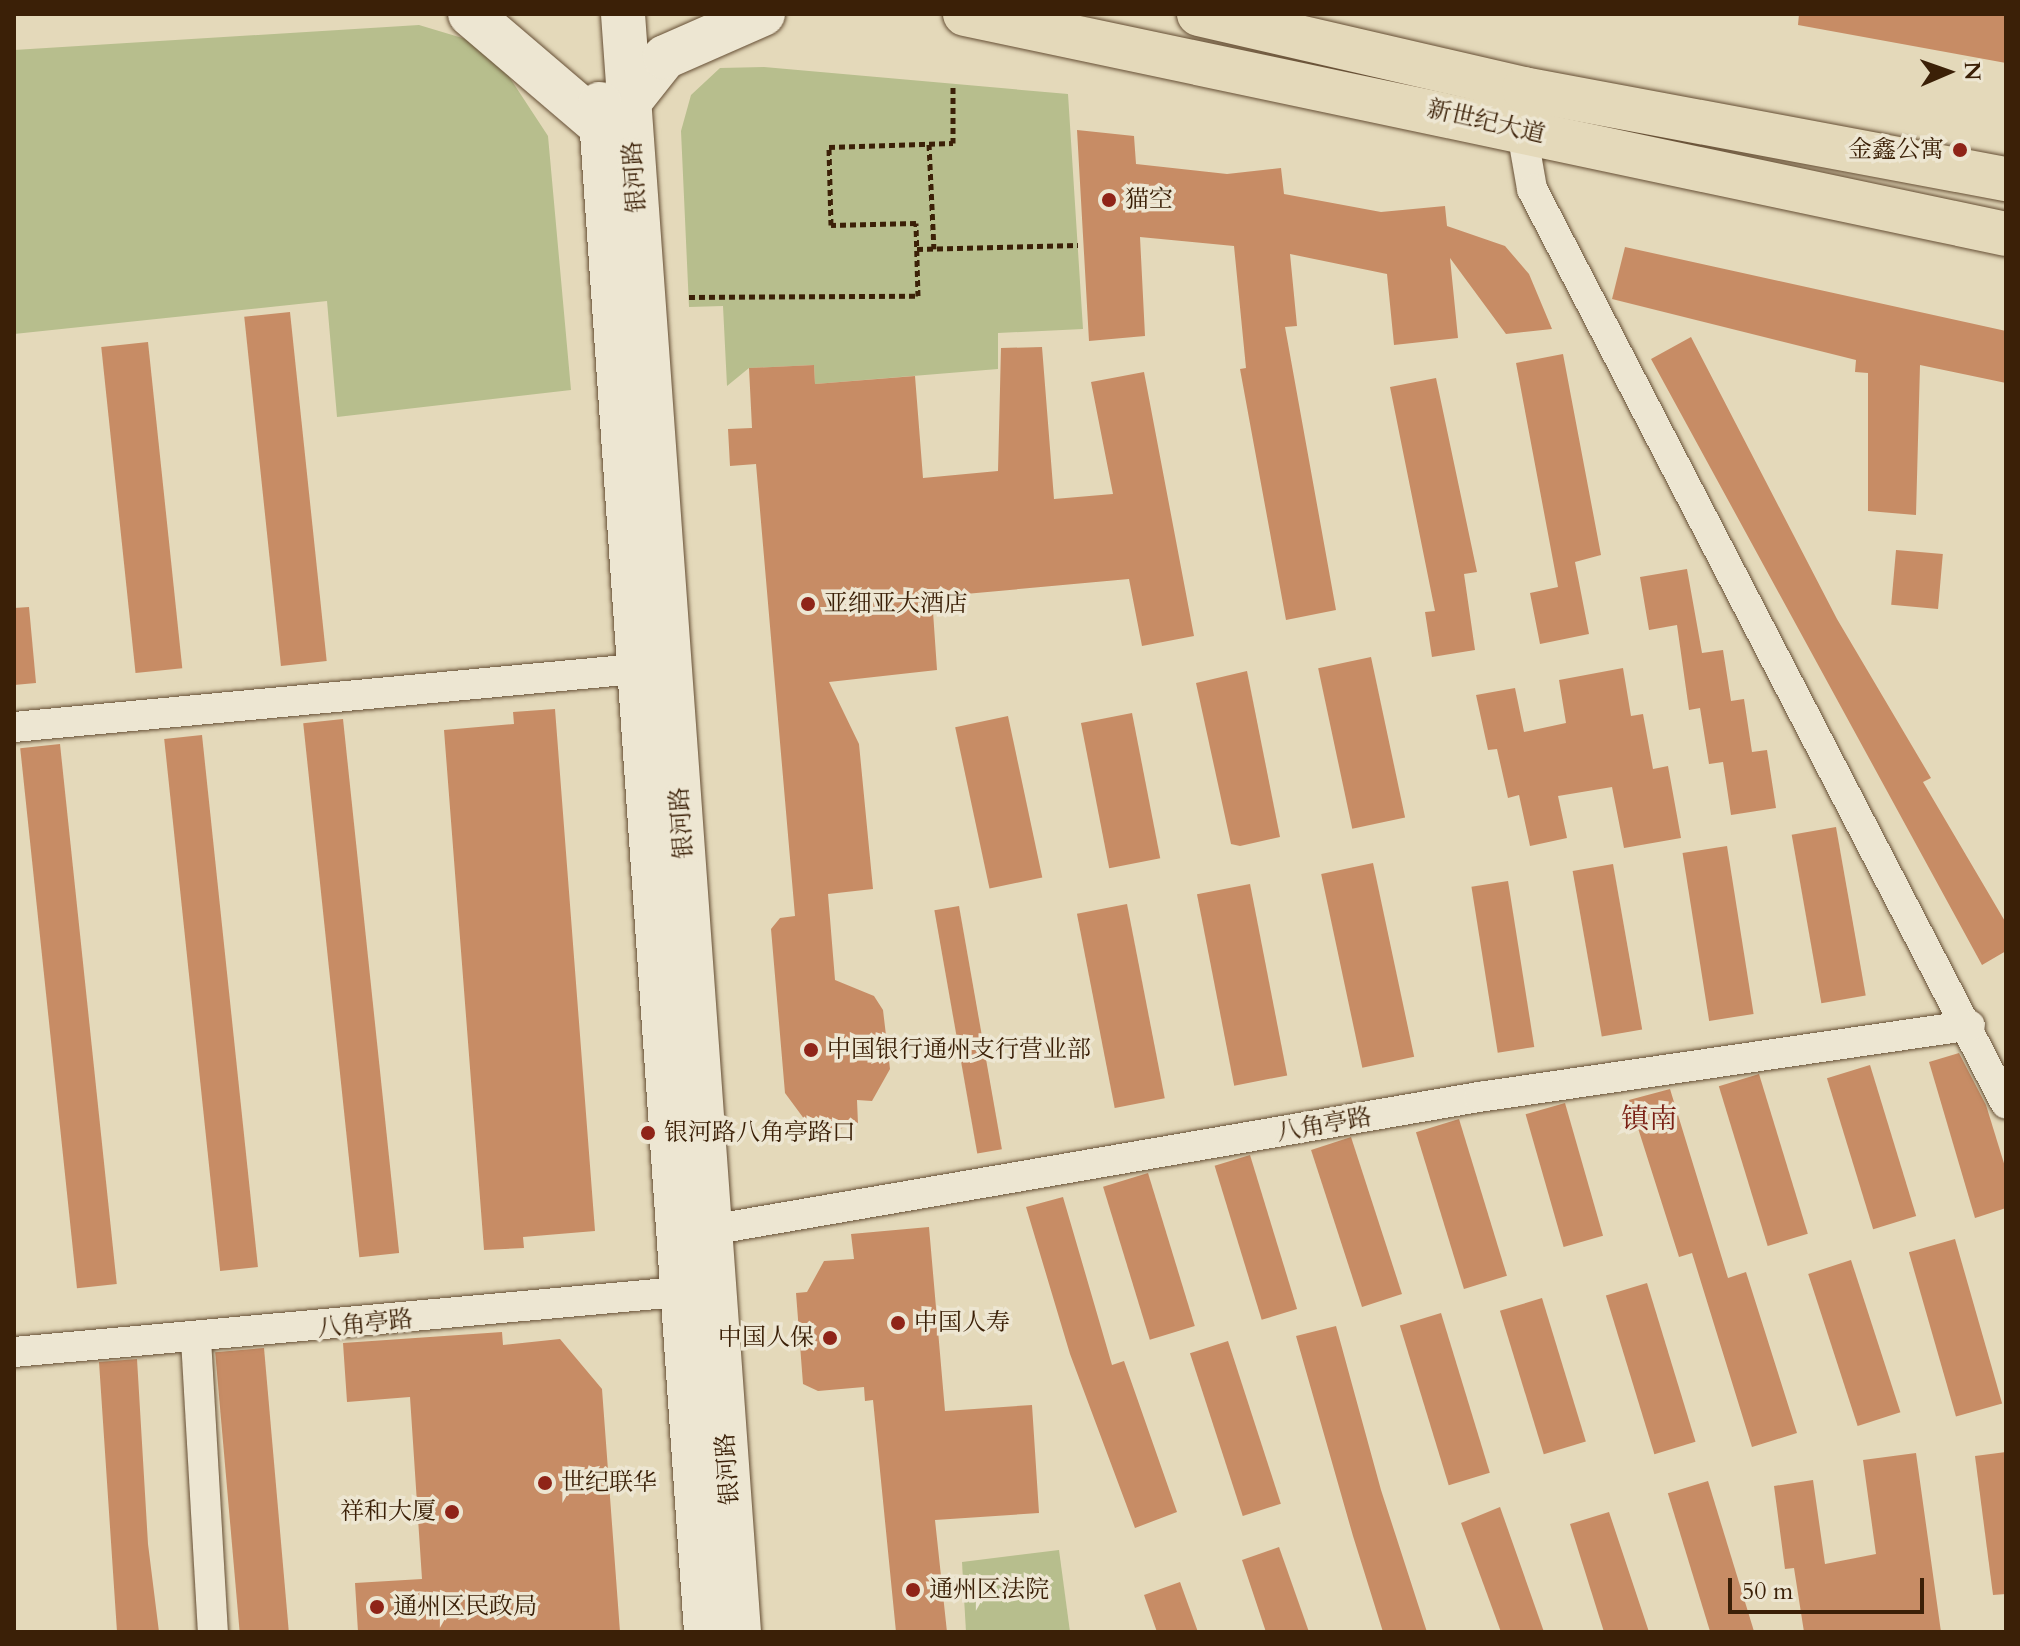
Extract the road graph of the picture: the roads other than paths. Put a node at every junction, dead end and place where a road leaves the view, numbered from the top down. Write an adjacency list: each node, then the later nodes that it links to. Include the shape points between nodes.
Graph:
1 (470, 14): 8 (main road)
2 (594, 14): 8 (main road, 银河路)
3 (623, 14): 8 (main road, 银河路)
4 (763, 14): 8 (main road, via 665,57)
5 (965, 14): 7 (main road, 新世纪大道)
6 (1199, 14): 7 (main road, 新世纪大道)
7 (1520, 109): 9 (main road, 新世纪大道); 10 (main road, 新世纪大道); 13 (street, via 1532,189)
8 (615, 113): 11 (main road, 银河路); 15 (main road, 银河路)
9 (2006, 179)
10 (2006, 234)
11 (636, 669): 12 (street); 15 (main road, 银河路)
12 (14, 727)
13 (1970, 1025): 14 (street); 15 (street, 八角亭路, via 1479,1097)
14 (2006, 1104)
15 (696, 1233): 16 (main road, 银河路)
16 (700, 1290): 17 (street, 八角亭路); 20 (main road, 银河路); 21 (main road, 银河路)
17 (196, 1339): 18 (street, 八角亭路); 19 (street)
18 (14, 1352)
19 (213, 1632)
20 (706, 1632)
21 (739, 1632)

